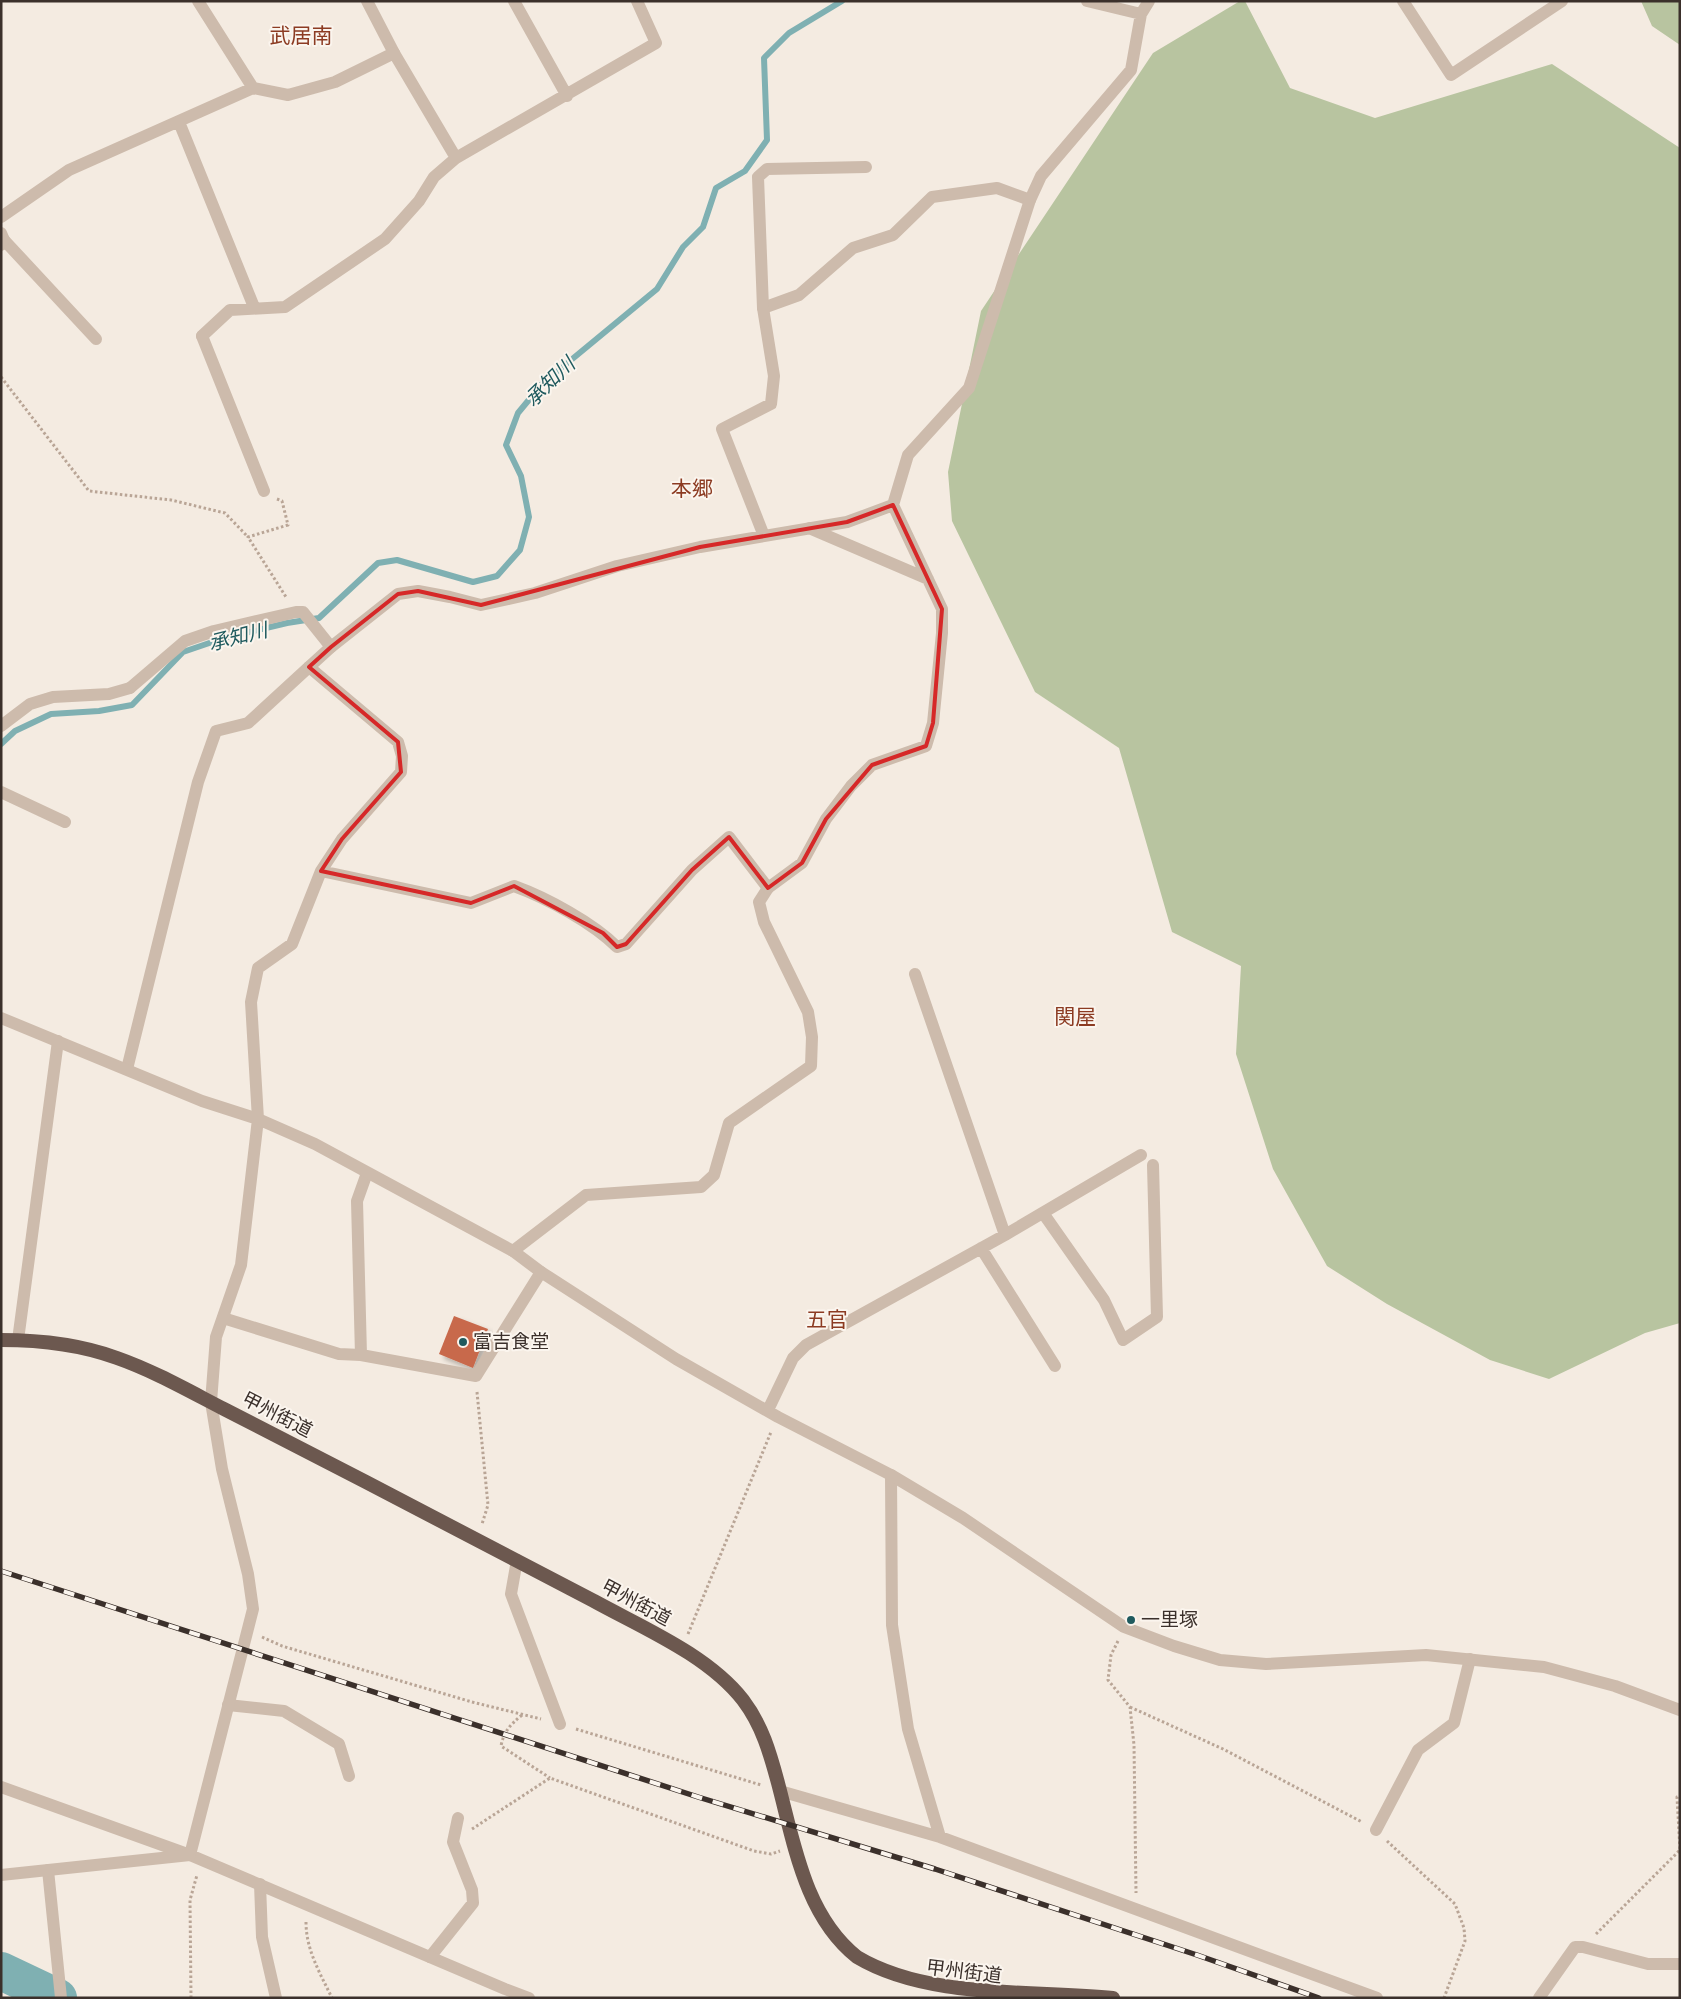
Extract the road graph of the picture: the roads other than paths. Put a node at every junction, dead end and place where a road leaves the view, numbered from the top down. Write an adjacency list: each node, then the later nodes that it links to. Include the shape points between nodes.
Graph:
1 (198, 1): 11 (street)
2 (367, 1): 10 (street)
3 (514, 1): 12 (street)
4 (636, 1): 12 (street, via 656,43)
5 (1087, 1): 9 (street)
6 (1149, 1): 9 (street)
7 (1403, 1): 8 (street, via 1451,75)
8 (1562, 1)
9 (1141, 14): 16 (street, via 1131,70 1041,176)
10 (394, 53): 11 (street, via 335,82 288,95); 14 (street)
11 (253, 88): 13 (street)
12 (567, 96): 14 (street)
13 (179, 122): 17 (street, via 69,170); 19 (street)
14 (456, 158): 19 (street, via 434,177 385,239 285,307)
15 (866, 167): 20 (street, via 767,170 758,177)
16 (1030, 200): 20 (street, via 997,188 932,197 893,235 853,248 799,295); 23 (street, via 969,388 908,455)
17 (1, 216)
18 (2, 239): 21 (street)
19 (254, 307): 22 (street, via 230,310 202,336)
20 (763, 308): 25 (street, via 774,376 771,404 722,430)
21 (96, 339)
22 (264, 491)
23 (893, 505): 24 (street, via 847,522); 26 (street)
24 (809, 528): 25 (street); 26 (street)
25 (764, 536): 27 (street, via 617,566 534,593 481,605 418,591 398,594)
26 (928, 579): 33 (street, via 942,608 942,633 932,722 926,746 872,765 826,819 802,863)
27 (332, 647): 28 (street); 29 (street, via 302,615 214,631 185,641 130,688 109,694 53,697 30,704)
28 (309, 667): 32 (street, via 398,742 402,756 401,772 342,839); 37 (street, via 248,723 216,731 198,782)
29 (1, 726)
30 (1, 792): 31 (street)
31 (65, 822)
32 (321, 871): 33 (street, via 471,903 514,886 603,934 617,947 626,944 692,870 729,837); 38 (street, via 292,944 258,968 251,1002)
33 (768, 888): 45 (street, via 759,902 764,922 808,1012 812,1037 811,1066 729,1123 714,1175 701,1187 586,1195)
34 (915, 974): 43 (street)
35 (1, 1018): 36 (street)
36 (58, 1041): 37 (street); 49 (street)
37 (127, 1069): 38 (street, via 202,1101)
38 (258, 1119): 41 (street, via 315,1144); 47 (street, via 241,1265)
39 (1141, 1155): 42 (street)
40 (1153, 1165): 42 (street, via 1157,1317 1123,1340 1104,1300)
41 (367, 1173): 45 (street); 50 (street, via 357,1201)
42 (1043, 1213): 43 (street)
43 (1005, 1235): 44 (street)
44 (981, 1248): 51 (street); 53 (street, via 806,1345 793,1358)
45 (513, 1251): 46 (street)
46 (541, 1272): 50 (street, via 476,1376); 53 (street, via 676,1359)
47 (223, 1318): 50 (street, via 339,1354); 52 (street, via 216,1337)
48 (1, 1340): 49 (highway, 甲州街道)
49 (18, 1340): 52 (highway, 甲州街道, via 82,1347 119,1359)
50 (361, 1355)
51 (1055, 1366)
52 (211, 1402): 55 (highway, 甲州街道); 57 (street, via 222,1469 248,1574 253,1609)
53 (773, 1413): 54 (street)
54 (891, 1475): 56 (street, via 963,1518 1124,1627 1174,1646 1220,1660 1266,1664 1426,1655); 65 (street, via 892,1625 908,1729)
55 (517, 1560): 59 (street, via 510,1594); 62 (highway, 甲州街道, via 682,1649 717,1674 742,1699 759,1724)
56 (1470, 1659): 58 (street, via 1544,1667 1614,1686); 64 (street, via 1454,1723 1418,1750)
57 (228, 1705): 60 (street, via 284,1712 292,1716 339,1744); 66 (street)
58 (1680, 1710)
59 (560, 1724)
60 (349, 1776)
61 (1, 1787): 66 (street)
62 (780, 1791): 65 (street); 75 (highway, 甲州街道, via 804,1879 819,1910 835,1936 856,1957 881,1973 941,1992 1002,1997)
63 (458, 1818): 70 (street, via 453,1842 472,1890 473,1903)
64 (1376, 1830)
65 (940, 1838): 76 (street)
66 (196, 1858): 67 (street); 69 (street)
67 (48, 1870): 68 (street); 72 (street)
68 (1, 1875)
69 (260, 1884): 70 (street); 73 (street, via 262,1937)
70 (430, 1957): 74 (street)
71 (1680, 1964): 77 (street, via 1648,1964 1574,1947)
72 (61, 1998)
73 (276, 1998)
74 (529, 1998)
75 (1113, 1998)
76 (1377, 1998)
77 (1539, 1998)

